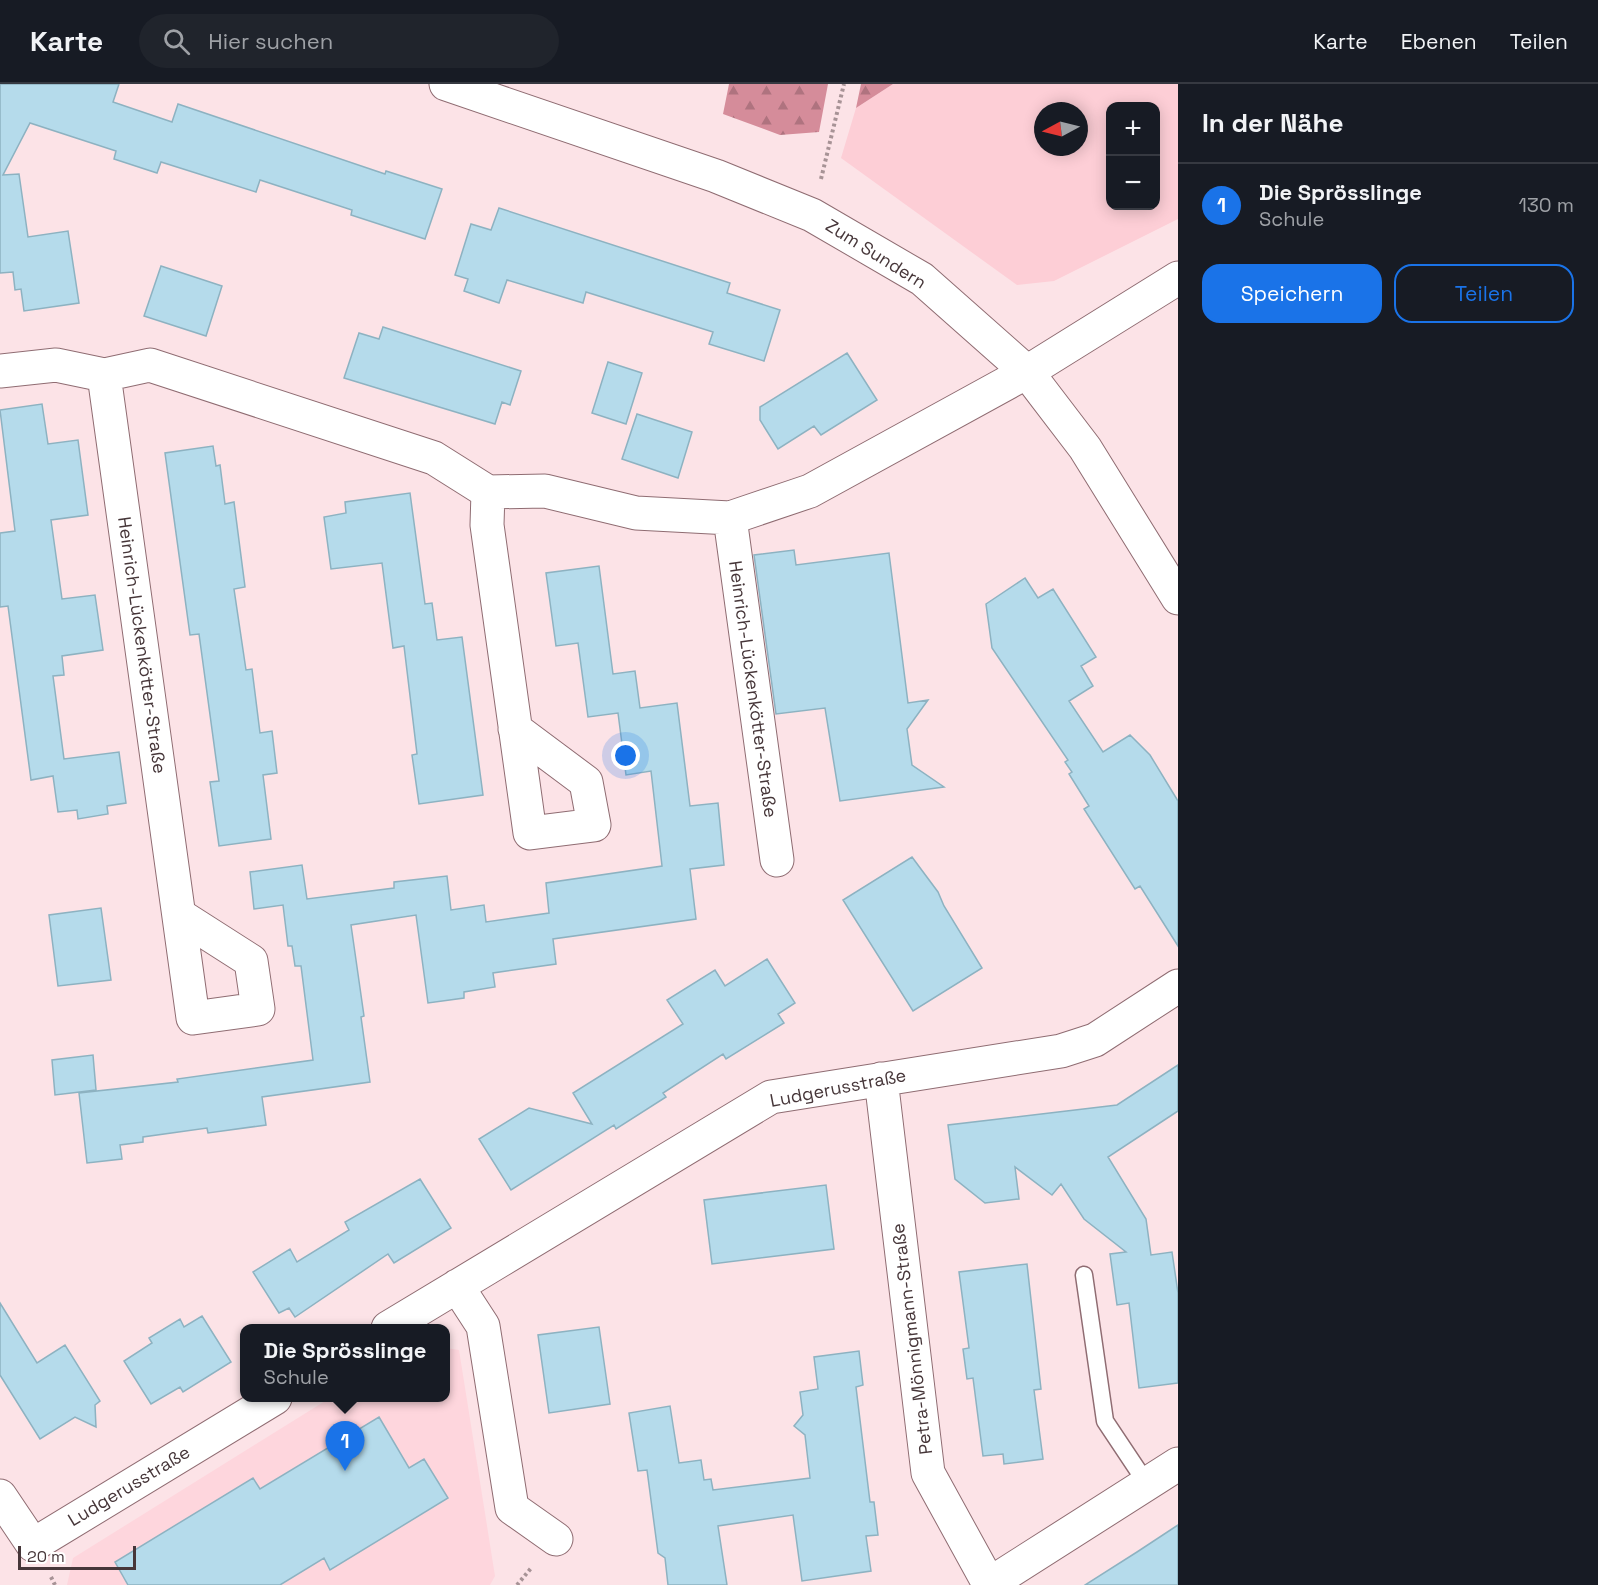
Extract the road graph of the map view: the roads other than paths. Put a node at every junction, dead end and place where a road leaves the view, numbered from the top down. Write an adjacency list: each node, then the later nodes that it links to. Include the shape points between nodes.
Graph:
1 (446, 84): 4 (street, Zum Sundern, via 716,176 812,215 922,279)
2 (1178, 278): 4 (street)
3 (0, 371): 5 (street, via 56,364)
4 (1027, 372): 7 (street, via 810,491); 8 (street, Zum Sundern, via 1085,448)
5 (104, 375): 6 (street, via 150,365 435,458); 11 (street, Heinrich-Lückenkötter-Straße)
6 (488, 492): 7 (street, via 545,491 636,513); 9 (street, via 487,525)
7 (730, 518): 10 (street, Heinrich-Lückenkötter-Straße)
8 (1178, 598)
9 (516, 729)
10 (777, 860)
11 (179, 915)
12 (1178, 986): 13 (street, Ludgerusstraße, via 1095,1040 1061,1051)
13 (881, 1079): 15 (street, Ludgerusstraße, via 771,1097); 22 (street, Petra-Mönnigmann-Straße, via 928,1473)
14 (1084, 1275): 19 (lane, via 1105,1421)
15 (457, 1286): 16 (street, Ludgerusstraße); 21 (street, via 483,1326 512,1508)
16 (396, 1324)
17 (267, 1402): 20 (street, Ludgerusstraße, via 33,1545)
18 (1178, 1464): 19 (street, Petra-Mönnigmann-Straße)
19 (1146, 1484): 22 (street, Petra-Mönnigmann-Straße)
20 (0, 1496)
21 (556, 1539)
22 (989, 1585)

